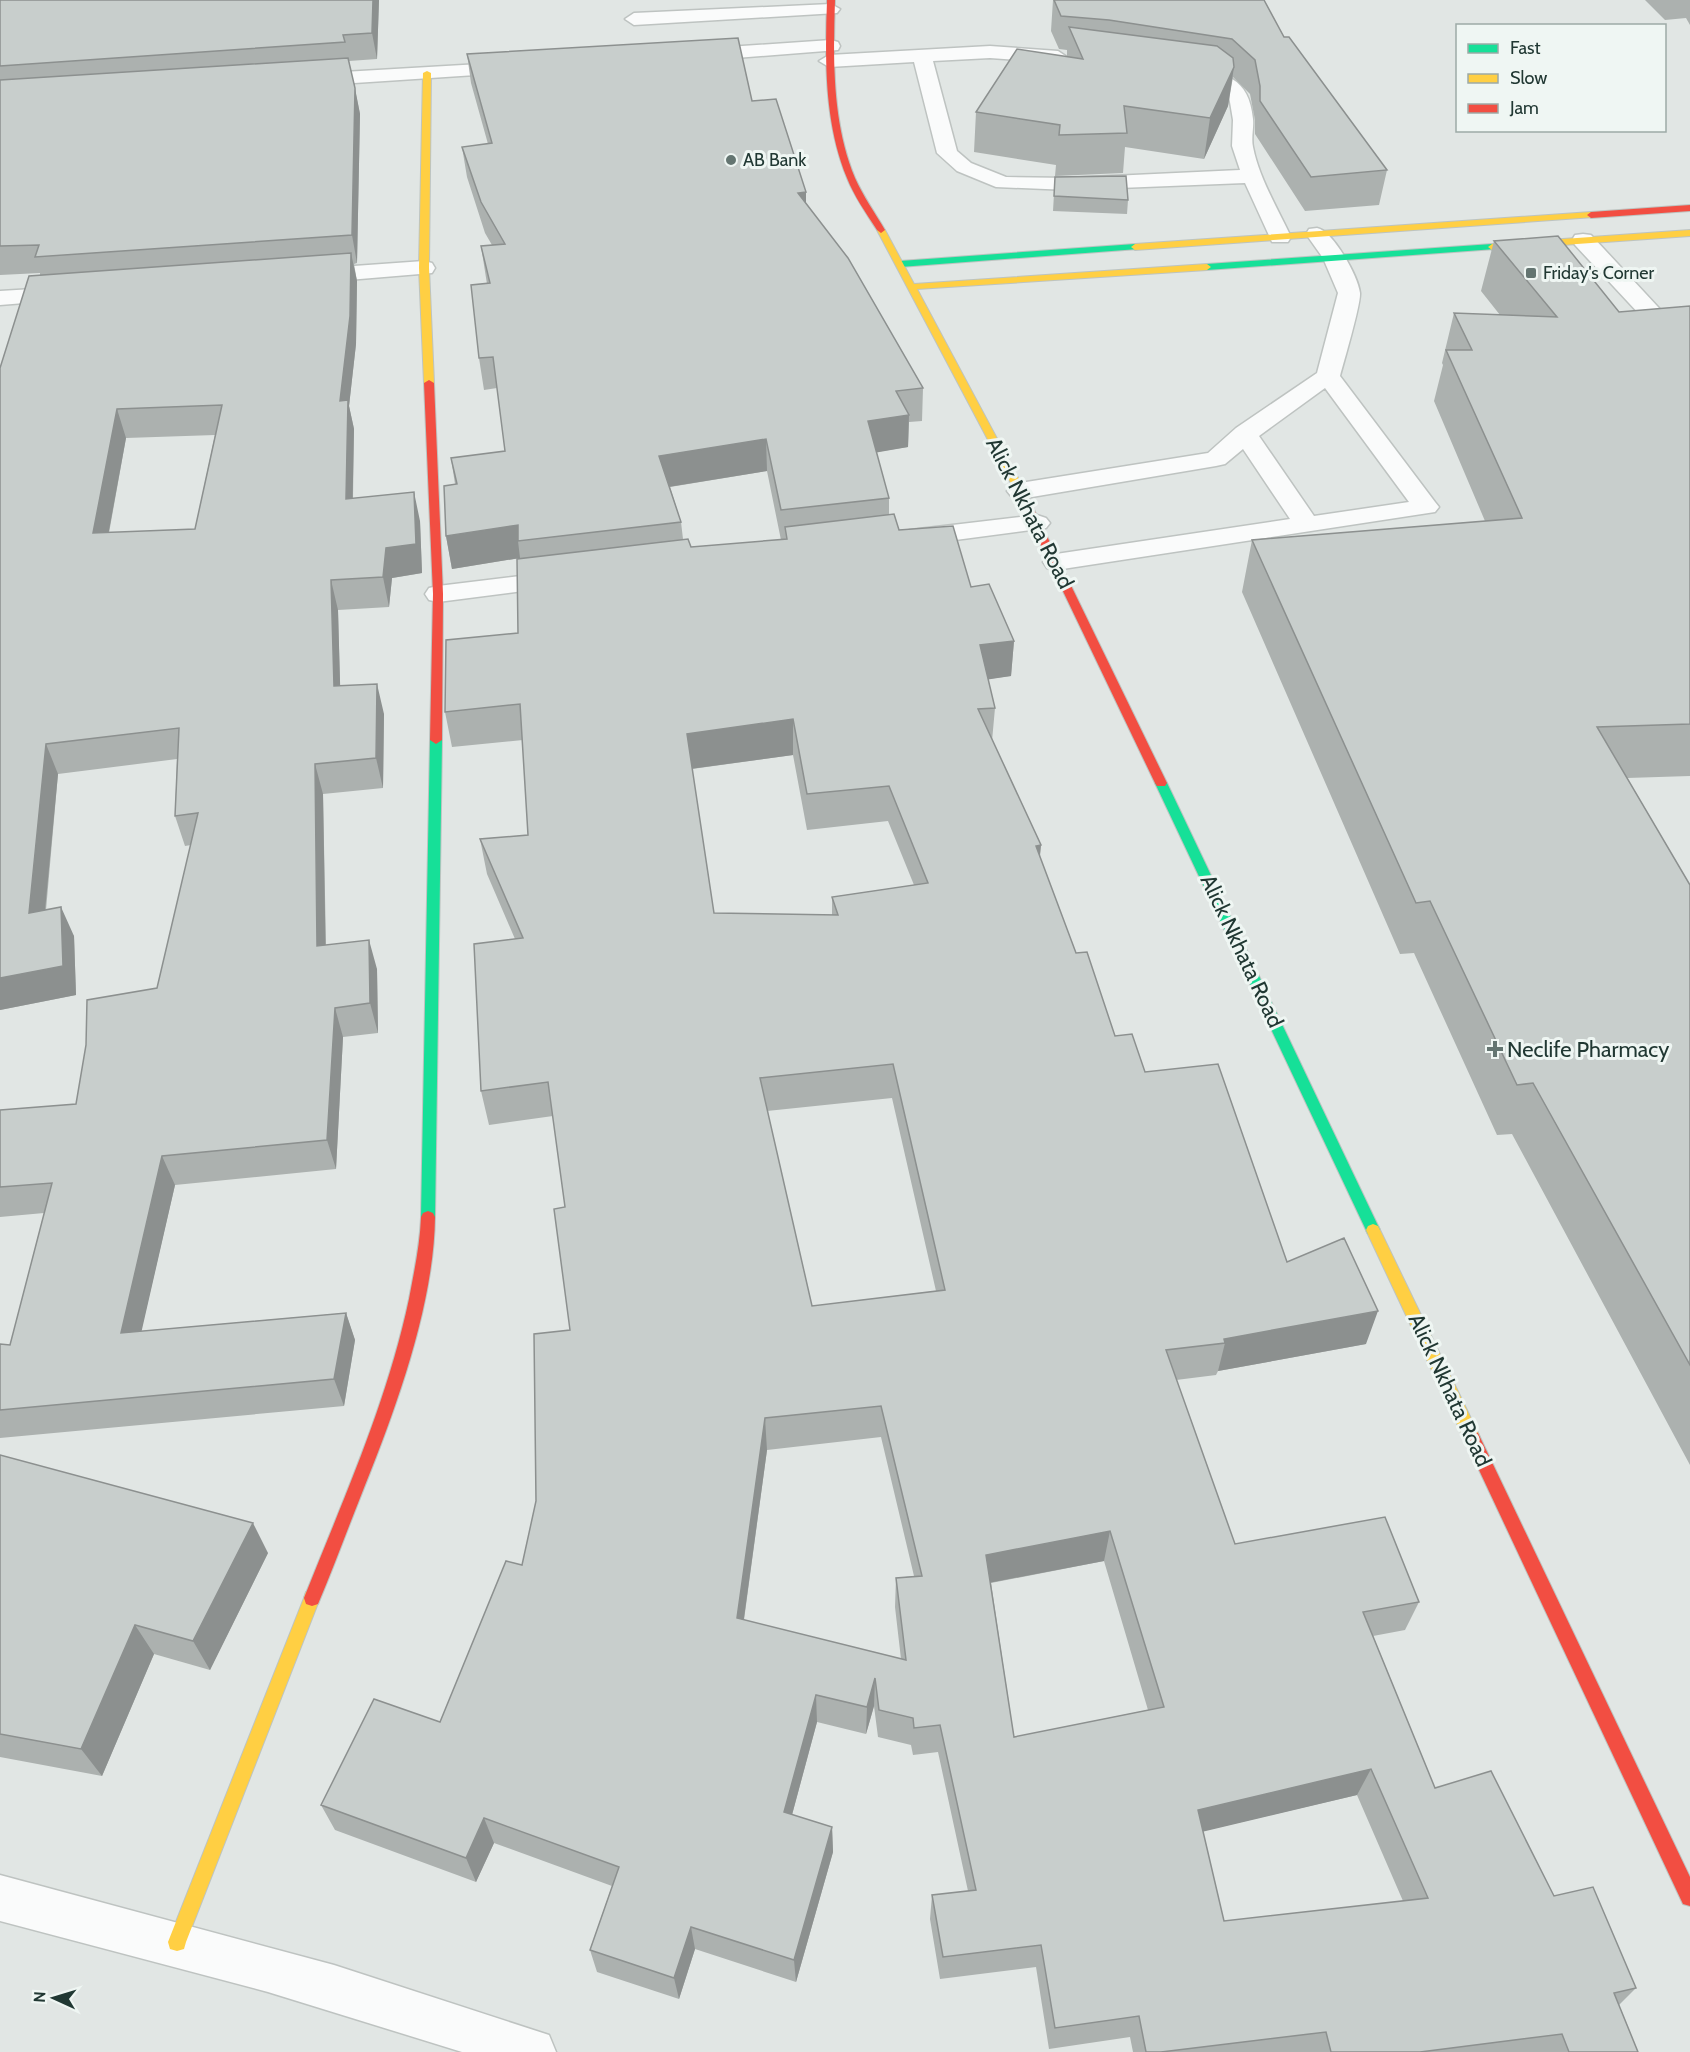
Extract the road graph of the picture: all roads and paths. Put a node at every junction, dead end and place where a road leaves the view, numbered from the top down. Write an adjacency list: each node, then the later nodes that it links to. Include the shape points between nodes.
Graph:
1 (831, 4): 2 (street); 4 (main road, Alick Nkhata Road)
2 (770, 6): 3 (street)
3 (634, 19)
4 (830, 54): 5 (street); 6 (street); 19 (main road, Alick Nkhata Road, via 842,151 851,178)
5 (922, 55): 7 (street, via 1005,52); 12 (street, via 947,153 964,167 1003,183)
6 (676, 57)
7 (1082, 59)
8 (534, 66): 10 (street)
9 (1172, 70): 12 (street, via 1219,78 1238,94 1242,146)
10 (427, 74): 11 (street); 20 (main road)
11 (285, 82)
12 (1251, 176): 16 (street)
13 (1690, 208): 15 (main road)
14 (1690, 233): 17 (main road)
15 (1317, 234): 16 (main road); 18 (street)
16 (1280, 237): 19 (main road)
17 (1583, 240): 18 (main road); 25 (street)
18 (1334, 257): 22 (main road); 26 (street, via 1349,293)
19 (900, 264): 22 (main road, Alick Nkhata Road)
20 (424, 268): 21 (street); 34 (main road)
21 (294, 277)
22 (912, 286): 28 (main road, Alick Nkhata Road)
23 (82, 292): 24 (street)
24 (0, 298)
25 (1663, 326)
26 (1328, 376): 27 (street); 30 (street, via 1426,507)
27 (1245, 433): 28 (street, via 1216,459); 30 (street)
28 (1020, 491): 29 (main road, Alick Nkhata Road)
29 (1037, 523): 31 (street); 32 (main road, Alick Nkhata Road)
30 (1307, 525): 32 (street)
31 (884, 541)
32 (1056, 562): 35 (main road, Alick Nkhata Road)
33 (591, 576): 34 (street)
34 (438, 594): 37 (main road, via 428,1233 412,1327 382,1420)
35 (1690, 1897)
36 (0, 1898): 37 (street)
37 (177, 1942): 38 (street)
38 (532, 2052)

